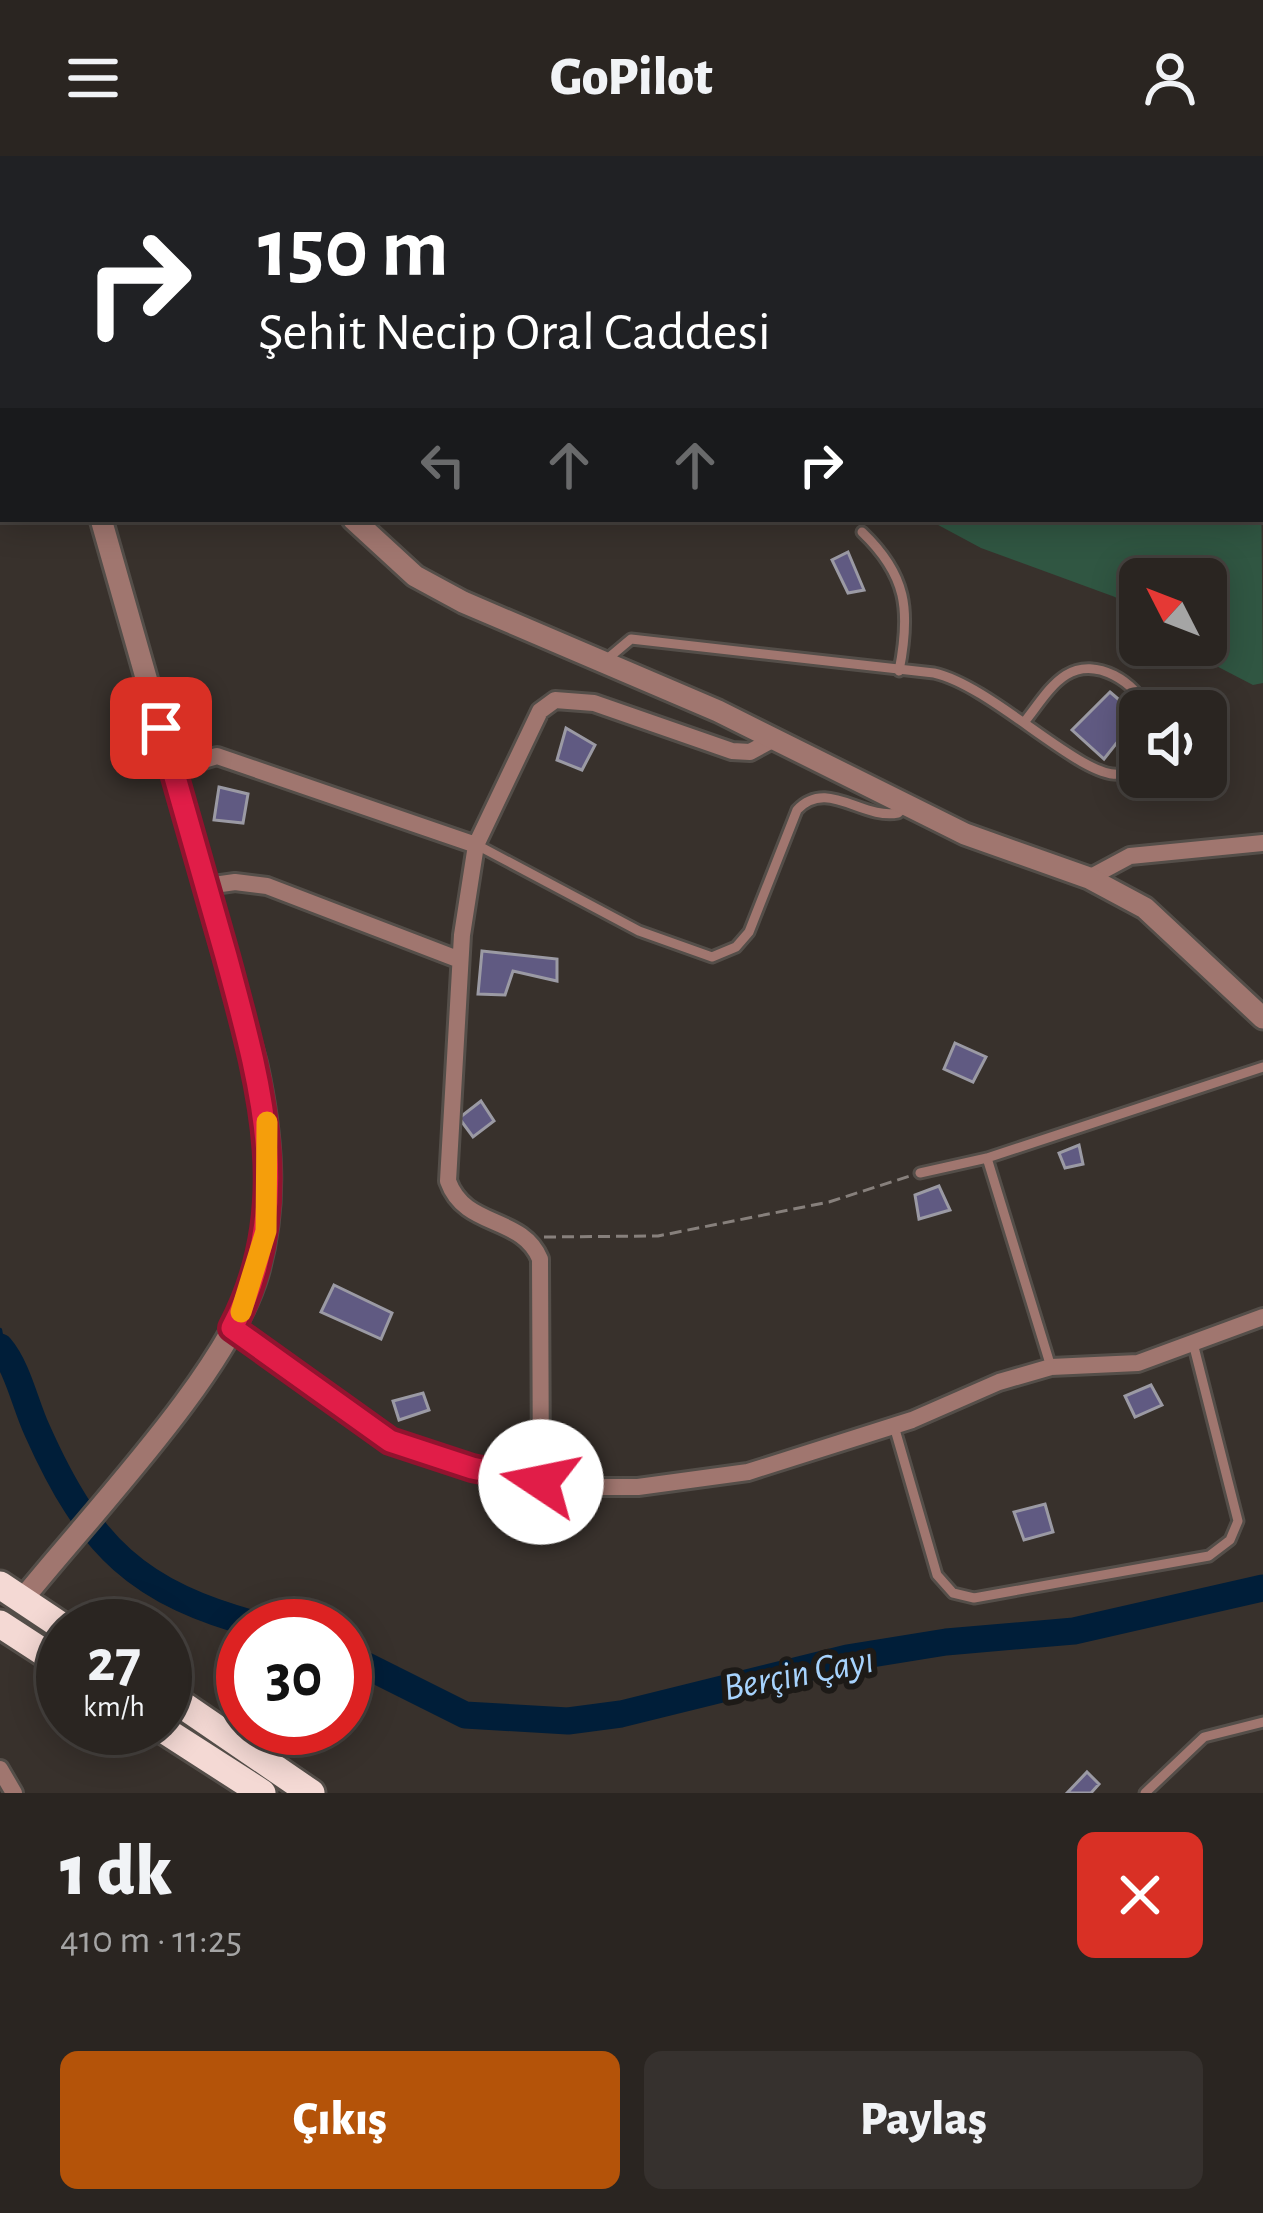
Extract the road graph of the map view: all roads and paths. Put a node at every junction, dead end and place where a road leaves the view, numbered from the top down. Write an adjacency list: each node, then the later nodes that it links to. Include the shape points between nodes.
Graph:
1 (102, 522): 9 (street)
2 (356, 522): 4 (street, via 415,577)
3 (862, 532): 5 (lane, via 899,580)
4 (606, 661): 5 (lane, via 621,643 649,640); 8 (street)
5 (899, 671): 7 (lane, via 962,680)
6 (1133, 690): 7 (lane, via 1097,669 1078,670)
7 (1026, 720): 10 (lane, via 1099,774)
8 (772, 740): 11 (street); 13 (street, via 732,751 594,703 555,700 540,711)
9 (173, 769): 13 (street, via 217,757); 15 (street)
10 (1119, 774)
11 (904, 806): 13 (lane, via 874,814 823,796 801,805 749,932 712,957 639,931); 14 (street)
12 (1263, 843): 14 (street, via 1120,858)
13 (476, 845): 16 (street)
14 (1089, 878): 17 (street, via 1145,908)
15 (207, 886): 16 (street, via 267,886); 23 (street, via 256,1065 269,1154 261,1254)
16 (460, 960): 21 (street, via 448,1181 469,1212)
17 (1263, 1018)
18 (1263, 1066): 19 (lane)
19 (987, 1157): 20 (lane); 25 (lane)
20 (920, 1173): 21 (path, via 830,1202 676,1233)
21 (532, 1243): 27 (street, via 540,1259)
22 (1263, 1317): 24 (street)
23 (232, 1328): 27 (street, via 390,1441); 28 (street, via 61,1552)
24 (1194, 1347): 25 (street, via 1104,1368); 26 (lane, via 1238,1521 1209,1556 960,1596 937,1575)
25 (1051, 1367): 26 (street)
26 (893, 1426): 27 (street, via 748,1472 638,1486)
27 (541, 1482)
28 (11, 1593)
29 (0, 1624): 30 (highway)
30 (36, 1647)
31 (192, 1712): 37 (highway)
32 (1263, 1722): 38 (lane, via 1204,1737)
33 (192, 1748): 36 (highway)
34 (0, 1769): 35 (street)
35 (14, 1793)
36 (262, 1793)
37 (311, 1793)
38 (1144, 1793)

